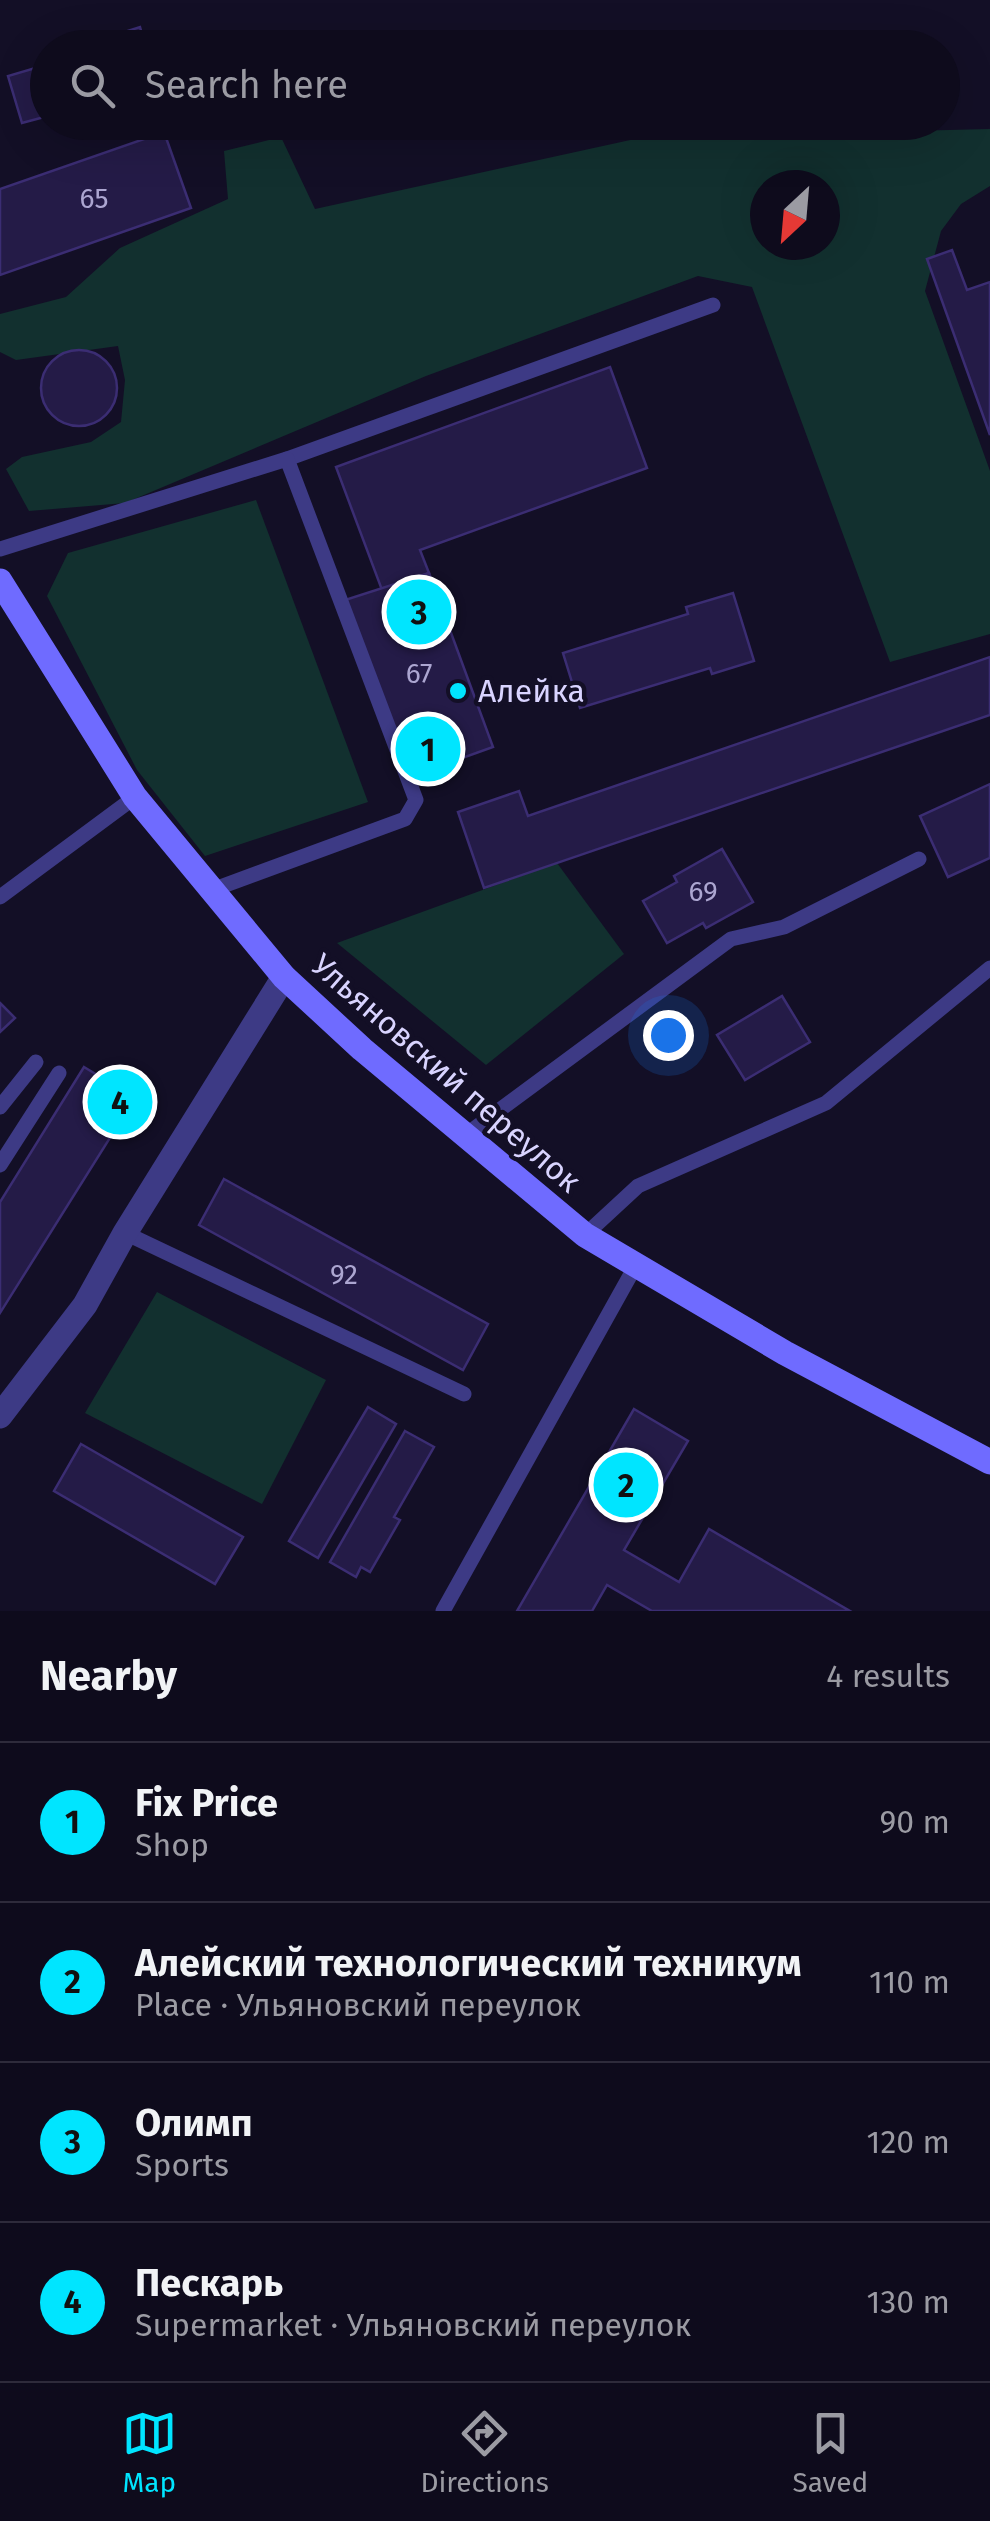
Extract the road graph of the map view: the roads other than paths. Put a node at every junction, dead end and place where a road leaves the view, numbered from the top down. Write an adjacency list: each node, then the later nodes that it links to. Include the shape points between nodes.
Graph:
1 (713, 305): 2 (lane)
2 (287, 459): 3 (lane); 7 (lane, via 416,800 406,819)
3 (0, 549)
4 (0, 581): 5 (main road, Ульяновский переулок)
5 (135, 797): 7 (main road, Ульяновский переулок); 8 (lane)
6 (918, 859): 14 (lane, via 784,928 731,939)
7 (212, 890): 10 (main road, Ульяновский переулок)
8 (0, 897)
9 (990, 968): 17 (lane, via 826,1103 638,1186)
10 (284, 977): 14 (main road, Ульяновский переулок); 16 (street)
11 (36, 1062): 13 (lane)
12 (60, 1073): 15 (lane)
13 (0, 1107)
14 (467, 1134): 17 (main road, Ульяновский переулок)
15 (0, 1165)
16 (126, 1233): 19 (lane); 20 (street, via 85,1305)
17 (585, 1235): 18 (main road, Ульяновский переулок)
18 (636, 1265): 21 (main road, Ульяновский переулок); 22 (lane)
19 (464, 1394)
20 (0, 1416)
21 (990, 1462)
22 (443, 1611)

